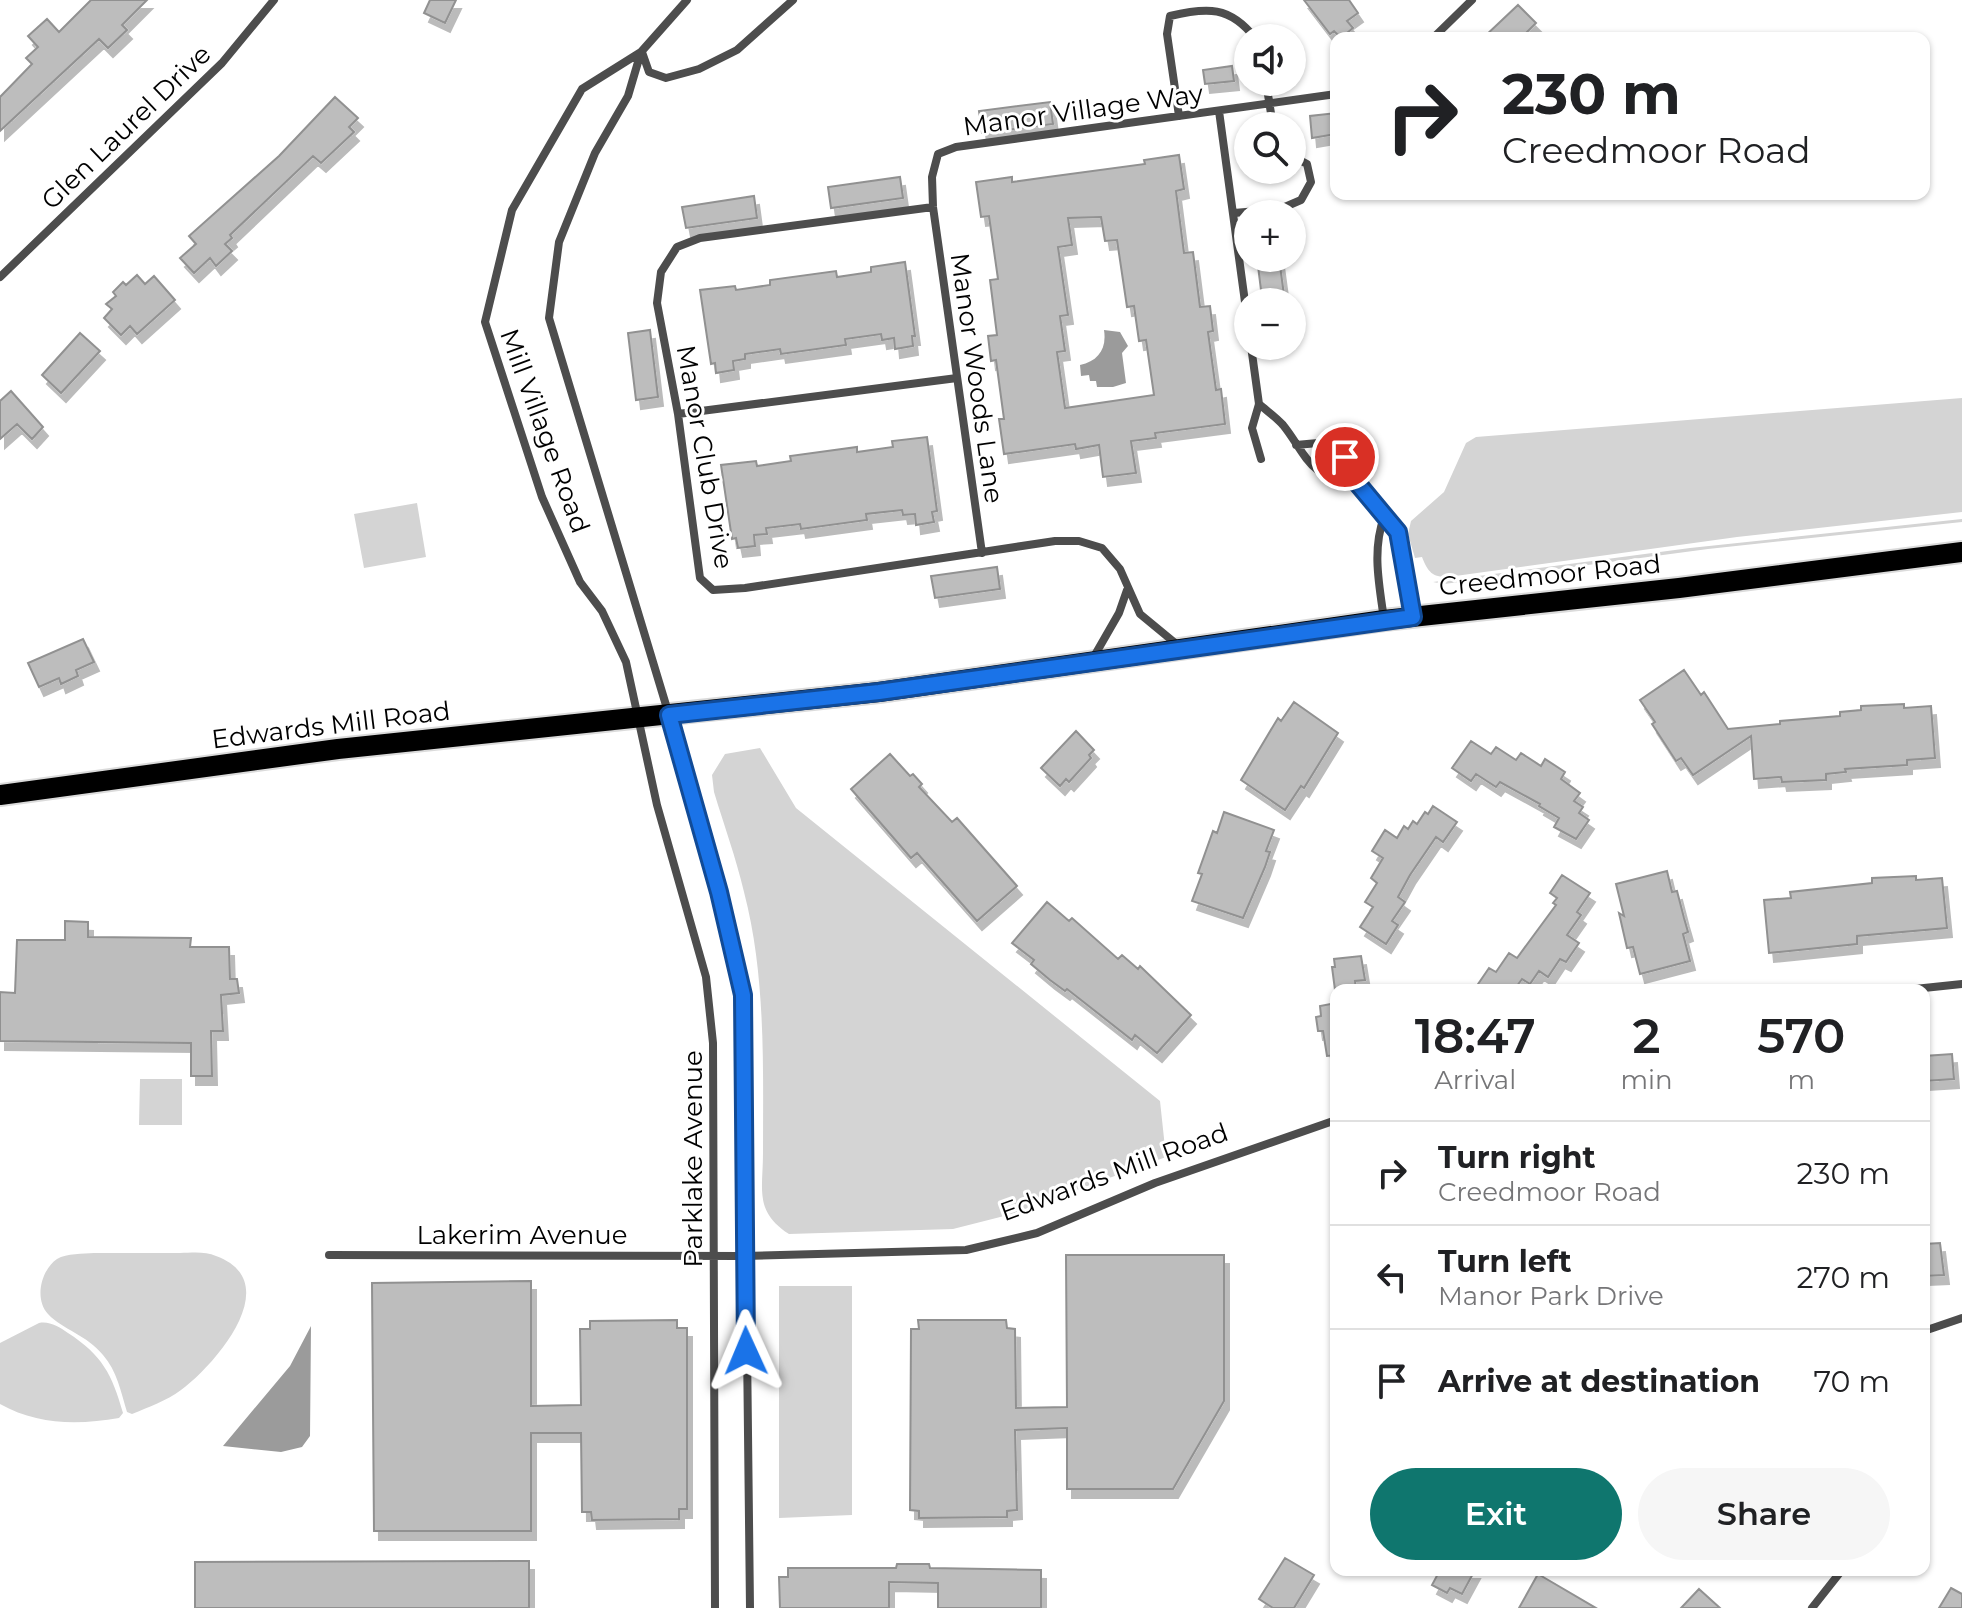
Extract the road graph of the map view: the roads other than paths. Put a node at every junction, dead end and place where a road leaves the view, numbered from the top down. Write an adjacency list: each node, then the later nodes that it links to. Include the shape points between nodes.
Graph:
1 (274, 0): 18 (street, Glen Laurel Drive, via 222,63)
2 (687, 0): 7 (street, Mill Village Road)
3 (793, 0): 7 (street, via 737,50 699,69 666,78 649,72)
4 (1472, 0): 6 (street)
5 (1242, 24): 13 (street, via 1223,12 1198,9 1170,16 1167,34)
6 (1439, 32)
7 (641, 52): 34 (street, Mill Village Road, via 628,96 595,153 559,242 549,318); 35 (street, Mill Village Road, via 582,89 512,210 485,322 542,497 580,582 602,611 626,662)
8 (1330, 95): 10 (street, Manor Village Way)
9 (1267, 96): 10 (street)
10 (1268, 105): 11 (street, Manor Village Way); 12 (street)
11 (1219, 111): 13 (street, Manor Village Way); 17 (street)
12 (1270, 112)
13 (1179, 116): 16 (street, Manor Village Way, via 956,147 938,154)
14 (1306, 163): 15 (street, via 1311,182)
15 (1301, 200)
16 (933, 207): 20 (street, Manor Woods Lane); 22 (street, Manor Club Drive, via 700,238 677,247 661,272 657,303)
17 (1234, 213)
18 (0, 277)
19 (1253, 360): 21 (street)
20 (957, 378): 22 (street); 28 (street, Manor Woods Lane)
21 (1259, 404): 23 (street); 24 (street, via 1252,428)
22 (678, 414): 28 (street, Manor Club Drive, via 700,578 713,590)
23 (1296, 445): 25 (street, via 1307,463 1338,479); 25 (street, via 1318,443 1350,459)
24 (1261, 459)
25 (1353, 478): 26 (street)
26 (1384, 517): 30 (street, via 1398,532); 31 (street, via 1377,538)
27 (1962, 552): 30 (main road, Creedmoor Road)
28 (982, 553): 29 (street, Manor Club Drive, via 1079,541 1102,548 1120,569)
29 (1127, 590): 32 (street, Manor Club Drive, via 1140,614); 33 (street)
30 (1413, 617): 31 (main road, Creedmoor Road)
31 (1384, 620): 32 (main road, Creedmoor Road)
32 (1182, 649): 33 (main road, Creedmoor Road)
33 (1091, 662): 34 (main road, Creedmoor Road)
34 (669, 715): 35 (main road, Edwards Mill Road); 42 (street, Parklake Avenue, via 743,995)
35 (636, 719): 36 (main road, Edwards Mill Road, via 338,749); 41 (street, Parklake Avenue, via 706,977 713,1043)
36 (0, 795)
37 (1962, 984): 38 (street)
38 (1930, 987)
39 (1330, 1122): 42 (street, Edwards Mill Road, via 1155,1183 1037,1233 966,1250)
40 (329, 1255): 41 (street, Lakerim Avenue)
41 (714, 1256): 42 (street, Edwards Mill Road); 46 (street, Parklake Avenue)
42 (744, 1256): 47 (street, Parklake Avenue)
43 (1962, 1318): 44 (street)
44 (1930, 1329)
45 (1837, 1576): 48 (street)
46 (715, 1608)
47 (750, 1608)
48 (1812, 1608)

